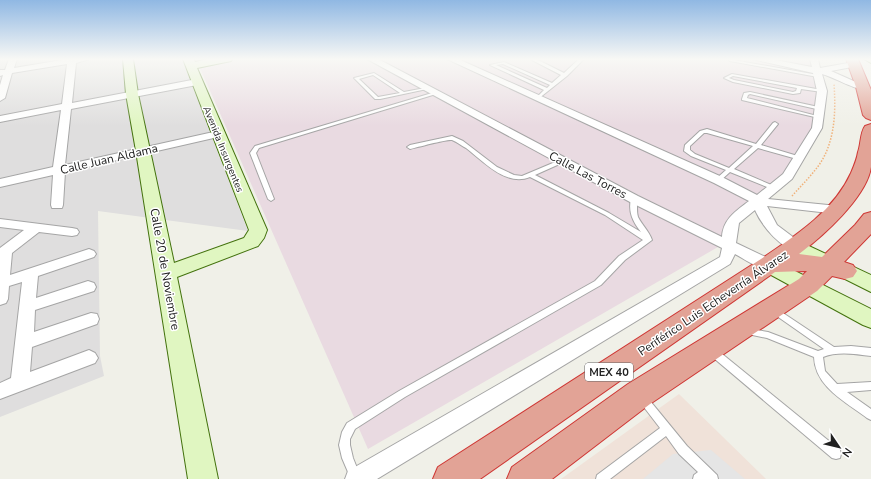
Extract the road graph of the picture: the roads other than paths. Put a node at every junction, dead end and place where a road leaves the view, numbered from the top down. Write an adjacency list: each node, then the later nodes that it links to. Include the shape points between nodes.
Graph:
1 (3, 81): 25 (street)
2 (69, 81): 27 (street)
3 (131, 81): 24 (street, Calle 20 de Noviembre)
4 (360, 81): 23 (lane, via 374,97)
5 (385, 81): 23 (lane)
6 (412, 81): 21 (street, Calle Las Torres)
7 (501, 81): 26 (street)
8 (529, 81): 20 (lane)
9 (545, 81): 17 (lane)
10 (557, 81): 17 (lane)
11 (735, 81): 18 (lane, via 796,93)
12 (767, 81): 18 (lane)
13 (819, 81): 22 (street)
14 (851, 81): 19 (street)
15 (861, 81): 19 (highway)
16 (197, 82): 24 (street); 33 (street, Avenida Insurgentes)
17 (553, 85): 20 (lane)
18 (799, 87): 22 (lane)
19 (863, 87): 29 (highway)
20 (547, 90): 26 (lane)
21 (430, 91): 23 (lane); 38 (street, Calle Las Torres); 45 (lane, via 256,147 253,153)
22 (822, 91): 28 (street)
23 (403, 93)
24 (132, 94): 27 (street); 36 (street, Calle 20 de Noviembre)
25 (0, 98)
26 (538, 98): 42 (street)
27 (66, 106): 30 (street); 39 (street)
28 (820, 113): 28 (lane, via 750,93 746,94 744,99); 37 (street, via 817,128)
29 (871, 115)
30 (0, 119)
31 (775, 124): 34 (lane)
32 (871, 129): 49 (highway, Periférico Luis Echeverría Álvarez / MEX 40, via 870,146 858,180)
33 (218, 134): 36 (street, Calle Juan Aldama); 62 (street, Avenida Insurgentes, via 258,230 255,238 243,245)
34 (758, 145): 37 (lane); 40 (lane); 40 (lane, via 707,131 702,132 687,146 687,150 693,155)
35 (410, 147): 41 (lane, via 452,138 504,173 517,178)
36 (144, 151): 39 (street, Calle Juan Aldama); 62 (street, Calle 20 de Noviembre)
37 (799, 158): 44 (street, via 788,176)
38 (562, 161): 41 (lane); 46 (street, Calle Las Torres)
39 (59, 170): 43 (street, Calle Juan Aldama); 48 (street)
40 (729, 170): 42 (lane); 44 (lane)
41 (532, 175): 54 (lane, via 608,214)
42 (718, 180): 47 (street)
43 (0, 183)
44 (774, 188): 47 (street)
45 (271, 199)
46 (634, 199): 54 (lane, via 633,214); 55 (street, Calle Las Torres)
47 (759, 200): 49 (street, via 788,206); 55 (street, via 731,224); 56 (street, via 772,229)
48 (57, 205)
49 (838, 210): 56 (highway, Periférico Luis Echeverría Álvarez / MEX 40)
50 (871, 219): 60 (highway, MEX 40)
51 (0, 223): 52 (street)
52 (36, 228): 53 (street); 57 (street)
53 (72, 232)
54 (648, 240): 89 (lane, via 622,258 598,283 350,426 345,432 343,443)
55 (729, 245): 59 (street, Calle Las Torres); 89 (street, via 730,252 725,260)
56 (796, 246): 59 (highway, Periférico Luis Echeverría Álvarez / MEX 40); 60 (street)
57 (3, 253): 63 (street)
58 (89, 254): 61 (street)
59 (769, 265): 60 (highway, via 797,262); 90 (highway, Periférico Luis Echeverría Álvarez / MEX 40)
60 (827, 272): 64 (street); 67 (highway, MEX 40); 69 (street)
61 (32, 273): 63 (street); 68 (street)
62 (165, 274): 88 (street, Calle 20 de Noviembre)
63 (2, 283): 66 (street)
64 (871, 284)
65 (88, 287): 68 (street)
66 (0, 299)
67 (776, 306): 69 (street, via 803,298); 72 (highway, MEX 40); 75 (lane)
68 (28, 307): 73 (street)
69 (851, 309): 71 (street)
70 (90, 319): 73 (street)
71 (871, 320)
72 (740, 329): 74 (highway, MEX 40); 77 (lane, via 768,336)
73 (26, 342): 79 (street)
74 (709, 349): 83 (highway, MEX 40); 86 (lane)
75 (831, 350): 76 (lane); 77 (lane)
76 (871, 352)
77 (818, 355): 81 (lane, via 822,374)
78 (89, 358): 79 (street)
79 (20, 383): 82 (street)
80 (871, 386): 81 (lane)
81 (836, 388): 84 (lane)
82 (0, 391)
83 (639, 394): 85 (lane); 91 (highway, MEX 40)
84 (871, 415)
85 (666, 430): 87 (lane); 92 (lane)
86 (836, 454)
87 (706, 477)
88 (203, 479)
89 (356, 479)
90 (450, 479)
91 (524, 479)
92 (602, 479)

